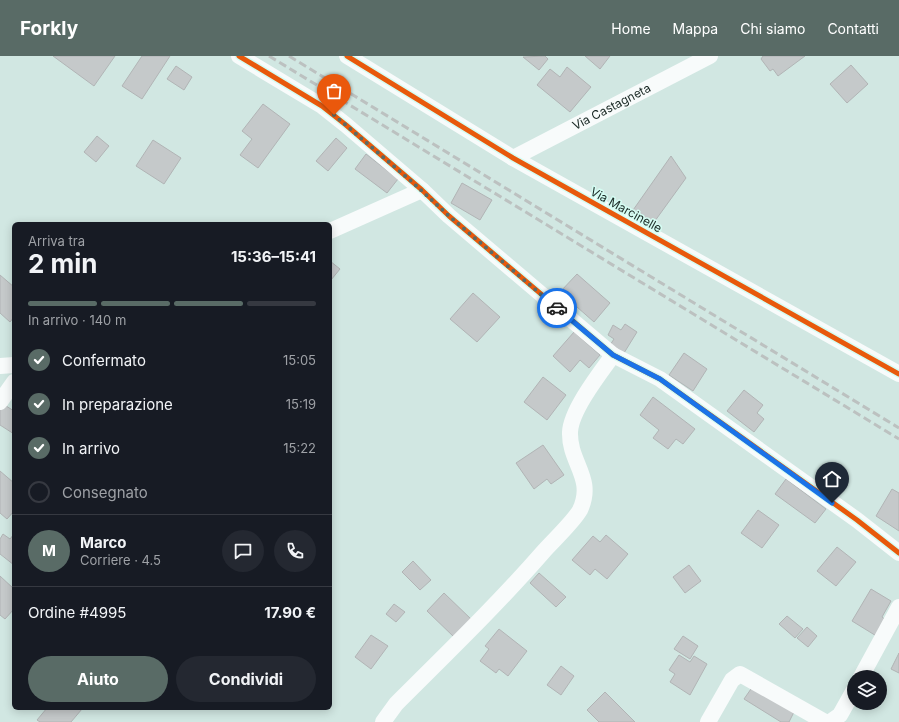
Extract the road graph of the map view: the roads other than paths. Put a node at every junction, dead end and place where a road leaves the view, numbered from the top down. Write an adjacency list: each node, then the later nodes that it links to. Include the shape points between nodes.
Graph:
1 (239, 56): 5 (street, via 322,106)
2 (347, 56): 4 (street, Via Marcinelle)
3 (710, 56): 4 (street, Via Castagneta)
4 (513, 158): 10 (street, Via Marcinelle)
5 (422, 190): 6 (street); 7 (street, via 449,216)
6 (332, 230)
7 (613, 355): 13 (street, via 660,379); 17 (street, via 573,418 570,430 571,447 586,492 579,512 502,599 396,704)
8 (12, 365): 9 (street)
9 (0, 366)
10 (899, 374)
11 (12, 385): 12 (street)
12 (0, 402)
13 (899, 553)
14 (899, 607): 15 (street)
15 (865, 670)
16 (847, 702): 20 (street, via 840,715)
17 (383, 722)
18 (708, 722): 19 (street, via 732,680 740,674)
19 (825, 722)
20 (830, 722)

